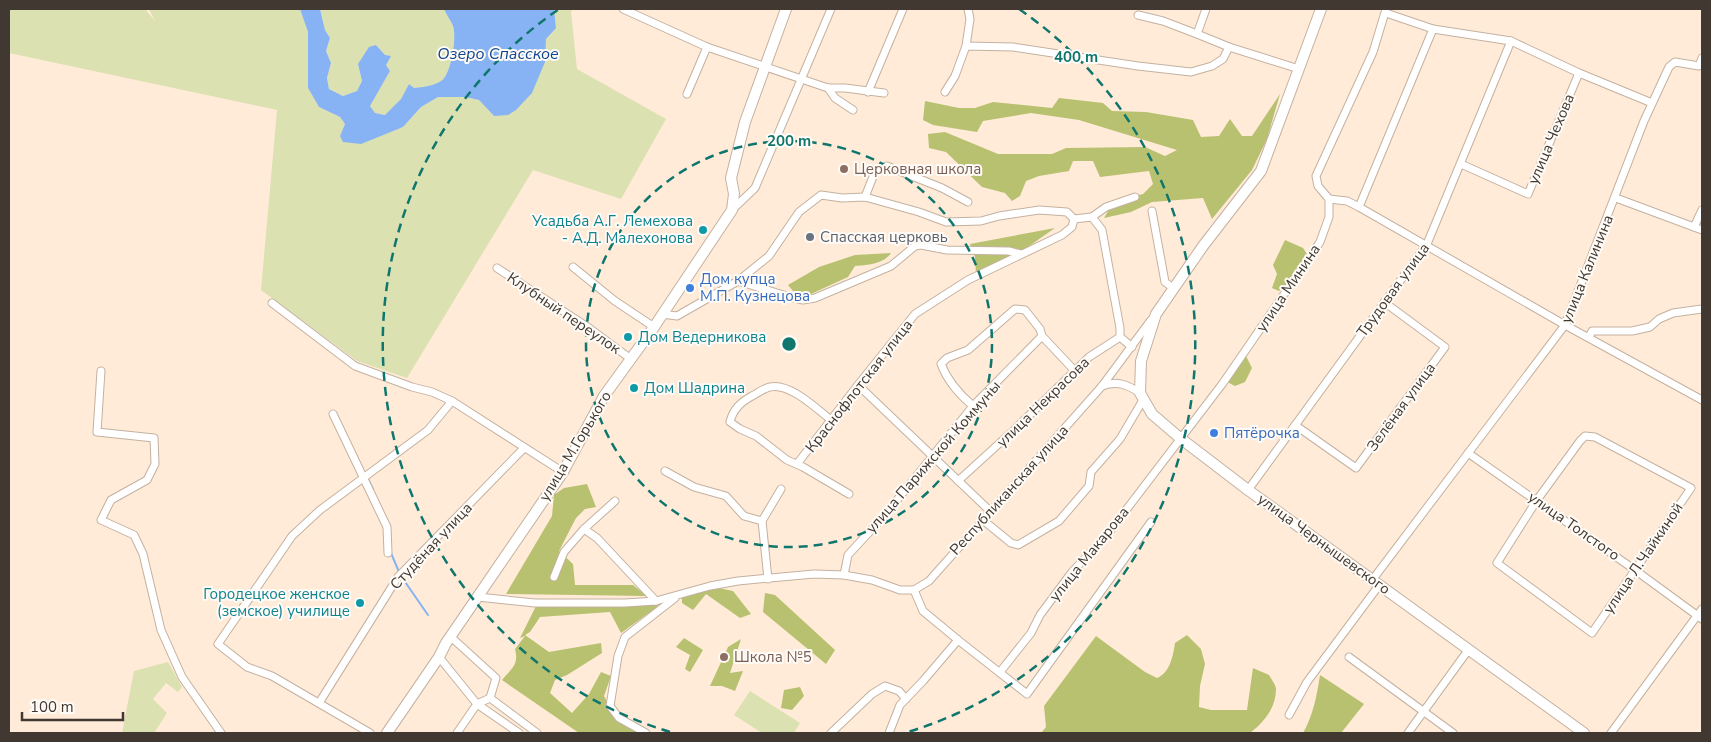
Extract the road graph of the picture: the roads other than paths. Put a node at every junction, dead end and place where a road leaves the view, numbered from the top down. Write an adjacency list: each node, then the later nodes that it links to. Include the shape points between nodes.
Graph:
1 (623, 9): 13 (street)
2 (786, 9): 17 (street)
3 (831, 9): 21 (street)
4 (902, 9): 23 (street)
5 (968, 9): 14 (street, via 970,19)
6 (1206, 9): 11 (street)
7 (1321, 9): 19 (street)
8 (1386, 11): 10 (street); 33 (street, via 1372,52 1316,176 1318,186)
9 (1138, 15): 11 (street)
10 (1433, 29): 12 (street); 35 (street)
11 (1197, 34): 15 (street)
12 (1510, 41): 20 (street); 29 (street, Трудовая улица)
13 (707, 46): 17 (street); 26 (street)
14 (966, 46): 15 (street, via 1013,47 1191,72 1212,66 1223,59); 24 (street)
15 (1229, 48): 19 (street)
16 (1702, 58): 18 (street, улица Калинина)
17 (764, 66): 21 (street); 36 (street, via 731,178)
18 (1700, 66): 27 (street, улица Калинина, via 1675,62)
19 (1299, 69): 48 (street, via 1261,171)
20 (1579, 72): 27 (street); 29 (street, улица Чехова, via 1528,194)
21 (802, 78): 22 (street); 36 (street, via 755,188)
22 (828, 88): 23 (street); 28 (street, via 835,98)
23 (868, 92): 25 (street)
24 (945, 92)
25 (884, 93)
26 (687, 94)
27 (1652, 103): 32 (street, улица Калинина)
28 (853, 110)
29 (1461, 164): 43 (street, Трудовая улица)
30 (865, 197): 34 (street, via 876,169 887,166); 40 (street, via 946,222 981,221 1039,210 1067,212); 47 (street, via 821,195 799,212 769,256)
31 (1135, 197): 39 (street, via 1106,207)
32 (1616, 198): 41 (street); 54 (street, улица Калинина)
33 (1329, 199): 35 (street, via 1347,201); 72 (street, улица Минина, via 1329,218 1320,242)
34 (968, 202)
35 (1360, 207): 43 (street)
36 (732, 210): 52 (street, улица М.Горького)
37 (1702, 210): 41 (street)
38 (1152, 211): 48 (street, via 1166,282)
39 (1092, 217): 40 (street); 57 (street, via 1102,230)
40 (1074, 219): 44 (street, Краснофлотская улица, via 1072,227 1062,235)
41 (1694, 227): 42 (street)
42 (1702, 230)
43 (1427, 244): 49 (street, Трудовая улица); 54 (street)
44 (1021, 254): 47 (street, via 915,246 891,266 803,300); 63 (street, Краснофлотская улица, via 968,280 916,314)
45 (573, 267): 55 (street)
46 (497, 268): 60 (street, Клубный переулок)
47 (738, 281): 52 (street, via 677,316)
48 (1173, 288): 53 (street)
49 (1384, 302): 71 (street, Трудовая улица); 71 (street, Зелёная улица, via 1445,347 1356,468)
50 (272, 303): 67 (street, via 355,366)
51 (1702, 309): 58 (street, via 1672,313 1650,327 1632,332 1592,331)
52 (662, 314): 55 (street, улица М.Горького)
53 (1156, 314): 59 (street, Республиканская улица); 65 (street, via 1141,361)
54 (1565, 325): 58 (street); 74 (street, улица Калинина)
55 (654, 327): 60 (street, улица М.Горького)
56 (1042, 336): 61 (street); 68 (street, улица Парижской Коммуны); 68 (street, via 1024,310 1015,309 968,350 943,360 941,364 945,374 958,393)
57 (1120, 337): 59 (street); 61 (street, улица Некрасова)
58 (1589, 337): 66 (street)
59 (1132, 347): 64 (street, Республиканская улица)
60 (631, 358): 78 (street, улица М.Горького, via 604,396)
61 (1074, 370): 80 (street, улица Некрасова)
62 (101, 371): 115 (street, via 97,432 154,438 155,464 147,480 112,500 101,520 134,535 143,554 160,630 182,677)
63 (858, 385): 70 (street, Краснофлотская улица); 75 (street)
64 (1102, 386): 65 (street, via 1118,383 1129,386); 86 (street, Республиканская улица)
65 (1141, 397): 72 (street, улица Чернышевского, via 1152,414); 87 (street, via 1120,439 1091,472 1089,486 1059,521 1018,545)
66 (1702, 400)
67 (452, 401): 73 (street); 79 (street, via 428,430)
68 (973, 406): 75 (street, улица Парижской Коммуны)
69 (333, 414): 79 (street)
70 (831, 420): 76 (street, Краснофлотская улица); 76 (street, via 801,397 785,388 771,386 746,399 732,412 730,422)
71 (1295, 425): 82 (street, Трудовая улица)
72 (1180, 438): 82 (street, улица Чернышевского); 108 (street, улица Макарова, via 1107,535 1072,572)
73 (524, 448): 78 (street); 111 (street, Студёная улица, via 398,577)
74 (1468, 454): 84 (street, улица Толстого); 96 (street, улица Калинина)
75 (932, 456): 80 (street); 93 (street, улица Парижской Коммуны, via 848,555)
76 (797, 464): 83 (street)
77 (665, 471): 88 (street, via 694,486 726,496 744,516)
78 (563, 472): 99 (street, улица М.Горького)
79 (364, 477): 91 (street, via 387,528); 111 (street, via 292,536 218,644 247,667 272,676)
80 (958, 481): 86 (street)
81 (781, 489): 88 (street)
82 (1248, 490): 96 (street, улица Чернышевского)
83 (849, 494)
84 (1537, 500): 92 (street, улица Толстого); 92 (street, улица Л.Чайкиной, via 1497,563 1592,633); 92 (street, улица Л.Чайкиной, via 1585,436 1595,437 1691,488)
85 (615, 501): 90 (street)
86 (990, 512): 87 (street, Республиканская улица)
87 (983, 520): 97 (street, Республиканская улица, via 929,581)
88 (762, 521): 95 (street)
89 (1151, 522): 108 (street, улица Макарова, via 1027,694)
90 (584, 529): 94 (street, via 564,552); 100 (street, via 597,538)
91 (388, 553)
92 (1635, 570): 102 (street, улица Толстого)
93 (844, 575): 95 (street, via 814,574); 97 (street, via 900,590)
94 (554, 577)
95 (768, 579): 98 (street, via 710,586)
96 (1376, 582): 105 (street, улица Чернышевского); 114 (street, улица Калинина, via 1307,682)
97 (914, 590): 104 (street, via 923,611)
98 (678, 596): 100 (street); 121 (street, via 625,637 618,656 610,706 619,718)
99 (478, 597): 100 (street, via 536,603); 103 (street, улица М.Горького)
100 (656, 601)
101 (1702, 609): 102 (street)
102 (1700, 617): 127 (street)
103 (451, 637): 107 (street, улица М.Горького); 109 (street, via 496,678)
104 (958, 640): 108 (street); 110 (street)
105 (1469, 649): 113 (street); 126 (street, улица Чернышевского)
106 (1349, 657): 113 (street)
107 (438, 658): 112 (street); 117 (street, улица М.Горького)
108 (1000, 672)
109 (490, 698): 112 (street); 120 (street)
110 (906, 699): 122 (street, via 899,691 884,686); 123 (street, via 900,705)
111 (319, 703): 116 (street)
112 (477, 704): 118 (street); 119 (street)
113 (1424, 711): 124 (street); 125 (street)
114 (1289, 715)
115 (221, 733)
116 (370, 733)
117 (387, 733)
118 (457, 733)
119 (517, 733)
120 (537, 733)
121 (646, 733)
122 (831, 733)
123 (889, 733)
124 (1408, 733)
125 (1453, 733)
126 (1584, 733)
127 (1611, 733)

